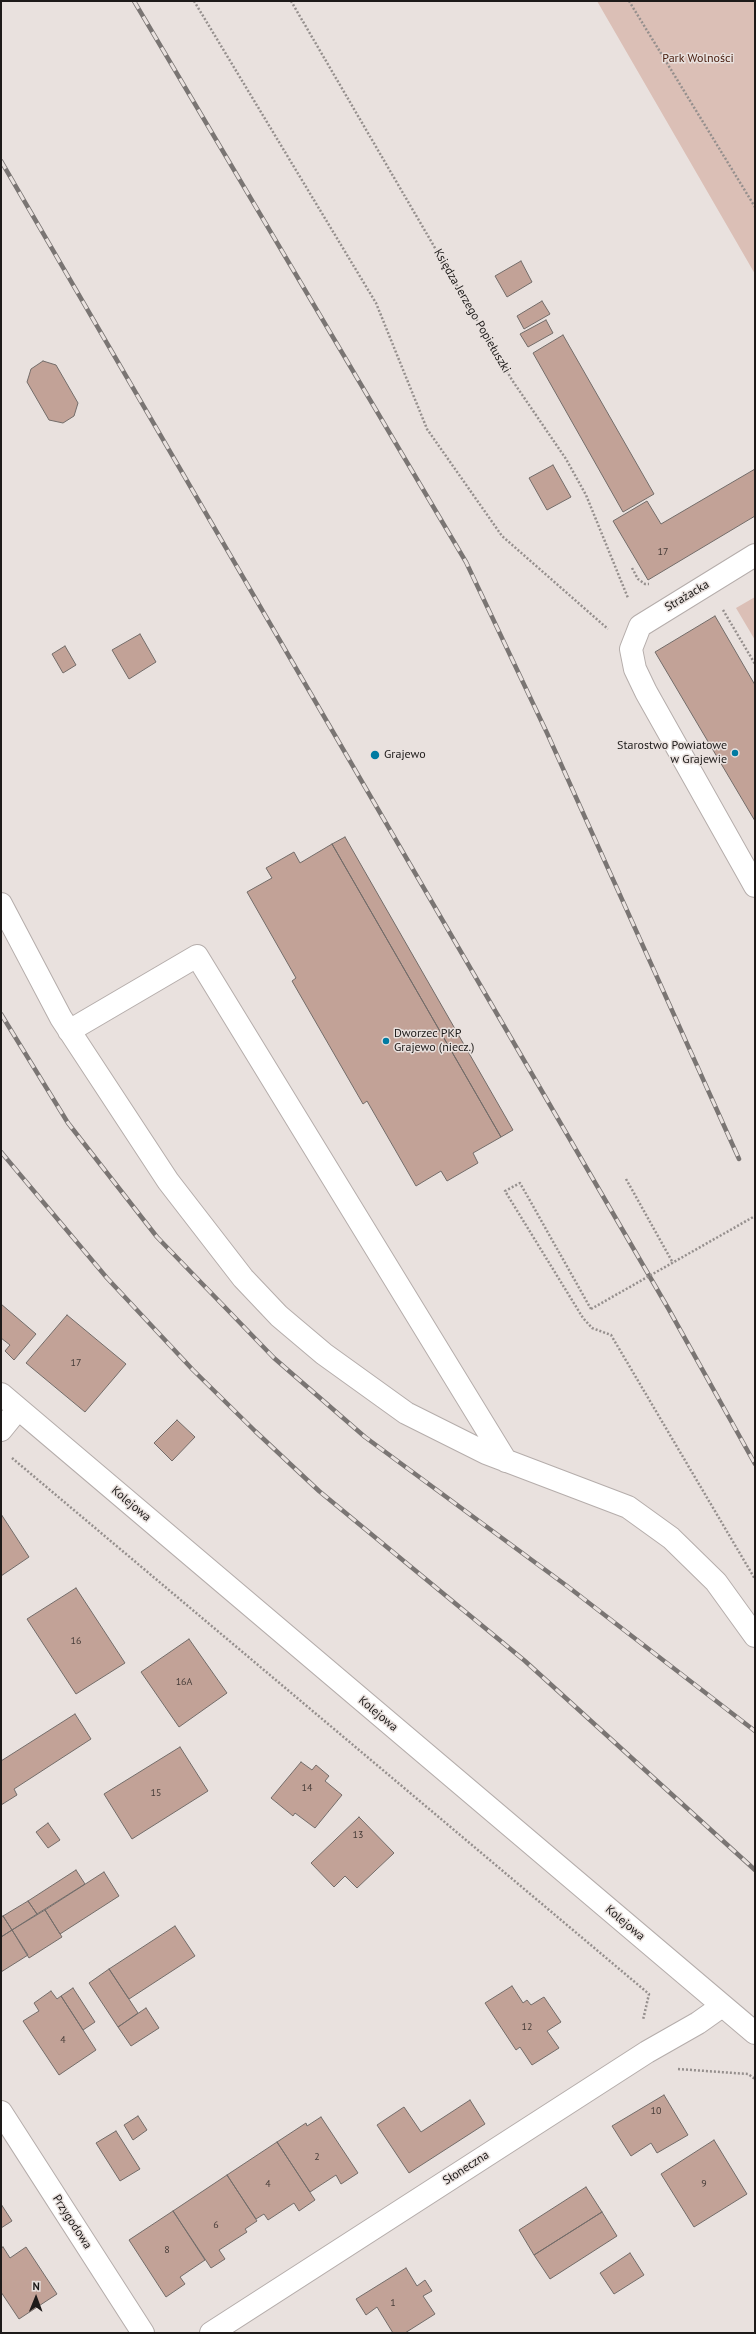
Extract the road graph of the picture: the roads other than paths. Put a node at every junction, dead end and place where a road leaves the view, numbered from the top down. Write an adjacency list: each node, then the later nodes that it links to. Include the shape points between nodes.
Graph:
1 (755, 555): 2 (street, Strażacka, via 640,626 631,649 635,669 646,692)
2 (755, 886)
3 (1, 904): 4 (street)
4 (69, 1031): 8 (street, via 168,1181 243,1278 279,1316 324,1354 406,1413); 8 (street, via 197,956)
5 (1, 1394): 6 (street, Kolejowa)
6 (18, 1409): 7 (street); 10 (street, Kolejowa)
7 (1, 1430)
8 (506, 1461): 9 (street, via 628,1507 671,1538 716,1582)
9 (755, 1636)
10 (722, 2006): 11 (street, Kolejowa); 14 (street, Słoneczna)
11 (755, 2033)
12 (1, 2112): 13 (street, Przygodowa)
13 (143, 2333)
14 (211, 2333)

